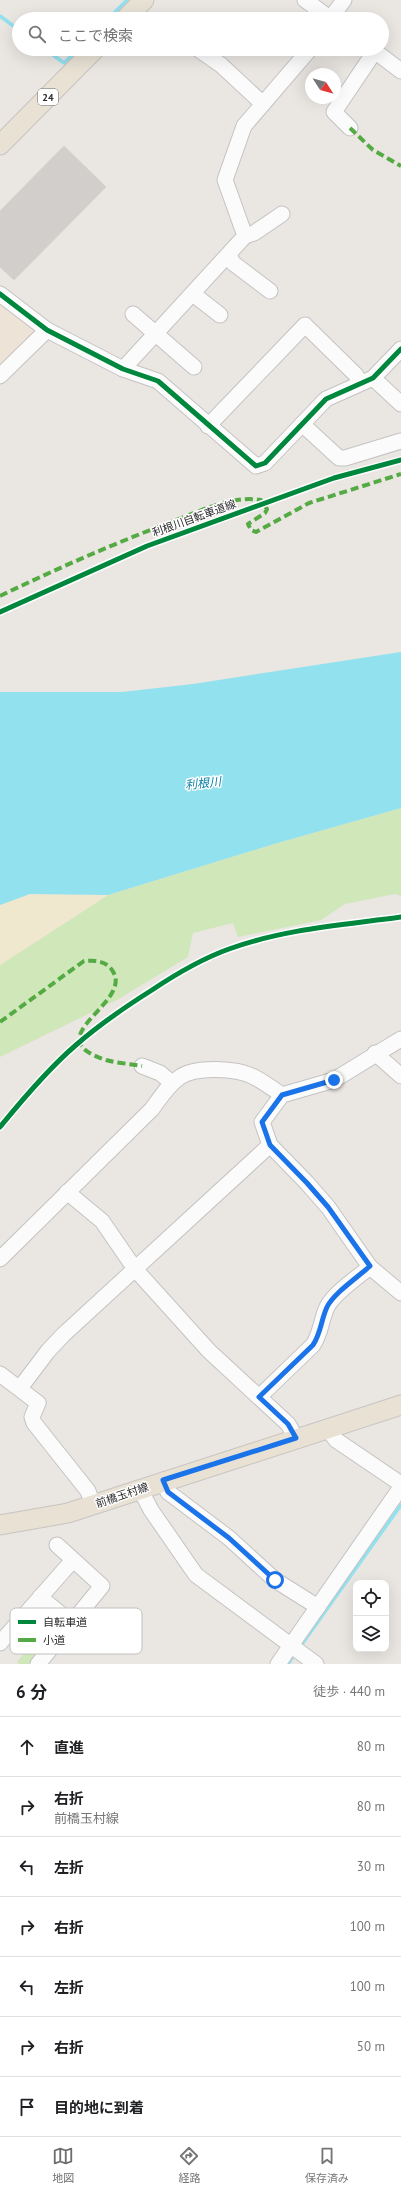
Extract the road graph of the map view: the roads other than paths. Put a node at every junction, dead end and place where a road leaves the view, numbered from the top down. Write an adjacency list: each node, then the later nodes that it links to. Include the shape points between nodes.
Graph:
1 (144, 0): 4 (main road)
2 (305, 0): 5 (street)
3 (344, 0): 6 (street)
4 (132, 12)
5 (321, 12)
6 (336, 12)
7 (88, 56): 15 (main road, 24)
8 (208, 56): 13 (street)
9 (304, 56): 13 (street)
10 (369, 56): 14 (street, via 334,112)
11 (381, 56): 12 (street)
12 (401, 71)
13 (263, 104): 17 (street, via 244,126 225,180)
14 (350, 128)
15 (0, 145)
16 (282, 214): 17 (street, via 254,233)
17 (245, 236): 18 (street)
18 (229, 255): 19 (street, via 233,263); 21 (street)
19 (270, 291)
20 (0, 294): 24 (street)
21 (193, 294): 23 (street); 25 (street)
22 (133, 314): 25 (street)
23 (220, 314)
24 (47, 330): 28 (street); 29 (street)
25 (156, 333): 27 (street); 28 (street)
26 (401, 349): 30 (street)
27 (194, 367)
28 (123, 369): 33 (street, via 158,381)
29 (0, 376)
30 (367, 380): 31 (street); 32 (street, via 326,400); 33 (street, via 356,375 305,325)
31 (401, 404)
32 (302, 424): 33 (street, via 265,463 256,466); 34 (street, via 339,458)
33 (208, 426)
34 (401, 441)
35 (401, 1039): 36 (street)
36 (376, 1053): 38 (street); 40 (street, via 334,1080)
37 (142, 1066): 39 (street, via 160,1073)
38 (401, 1076)
39 (172, 1083): 40 (street, via 198,1070 244,1073); 42 (street, via 152,1109)
40 (282, 1095): 41 (street, via 262,1122)
41 (270, 1145): 44 (street, via 328,1207); 45 (street)
42 (67, 1192): 43 (street); 45 (street, via 102,1221)
43 (0, 1259)
44 (370, 1266): 46 (street); 49 (street, via 327,1307 313,1345)
45 (135, 1269): 48 (street, via 48,1350); 49 (street, via 209,1351)
46 (401, 1293)
47 (0, 1374): 48 (street)
48 (20, 1388): 56 (street, via 38,1403 32,1417 34,1424 88,1491)
49 (259, 1397): 52 (street, via 288,1424)
50 (401, 1405): 51 (main road, 前橋玉村線)
51 (327, 1428): 52 (main road, 前橋玉村線); 54 (street, via 336,1440)
52 (296, 1438): 53 (main road, 前橋玉村線)
53 (163, 1480): 55 (main road, 前橋玉村線); 64 (street, via 168,1492 229,1538 275,1580)
54 (401, 1486): 64 (street)
55 (140, 1489): 56 (main road, 前橋玉村線); 67 (street, via 151,1510 196,1575)
56 (93, 1505): 57 (main road, 前橋玉村線)
57 (0, 1525)
58 (57, 1545): 59 (street)
59 (73, 1560): 60 (street); 63 (street, via 102,1586)
60 (40, 1597): 61 (street); 62 (street)
61 (26, 1608)
62 (54, 1608)
63 (84, 1608)
64 (318, 1608): 67 (street)
65 (5, 1625): 66 (street)
66 (0, 1643)
67 (292, 1645): 70 (street); 71 (street)
68 (46, 1654): 69 (street)
69 (38, 1664)
70 (278, 1664)
71 (316, 1664)

